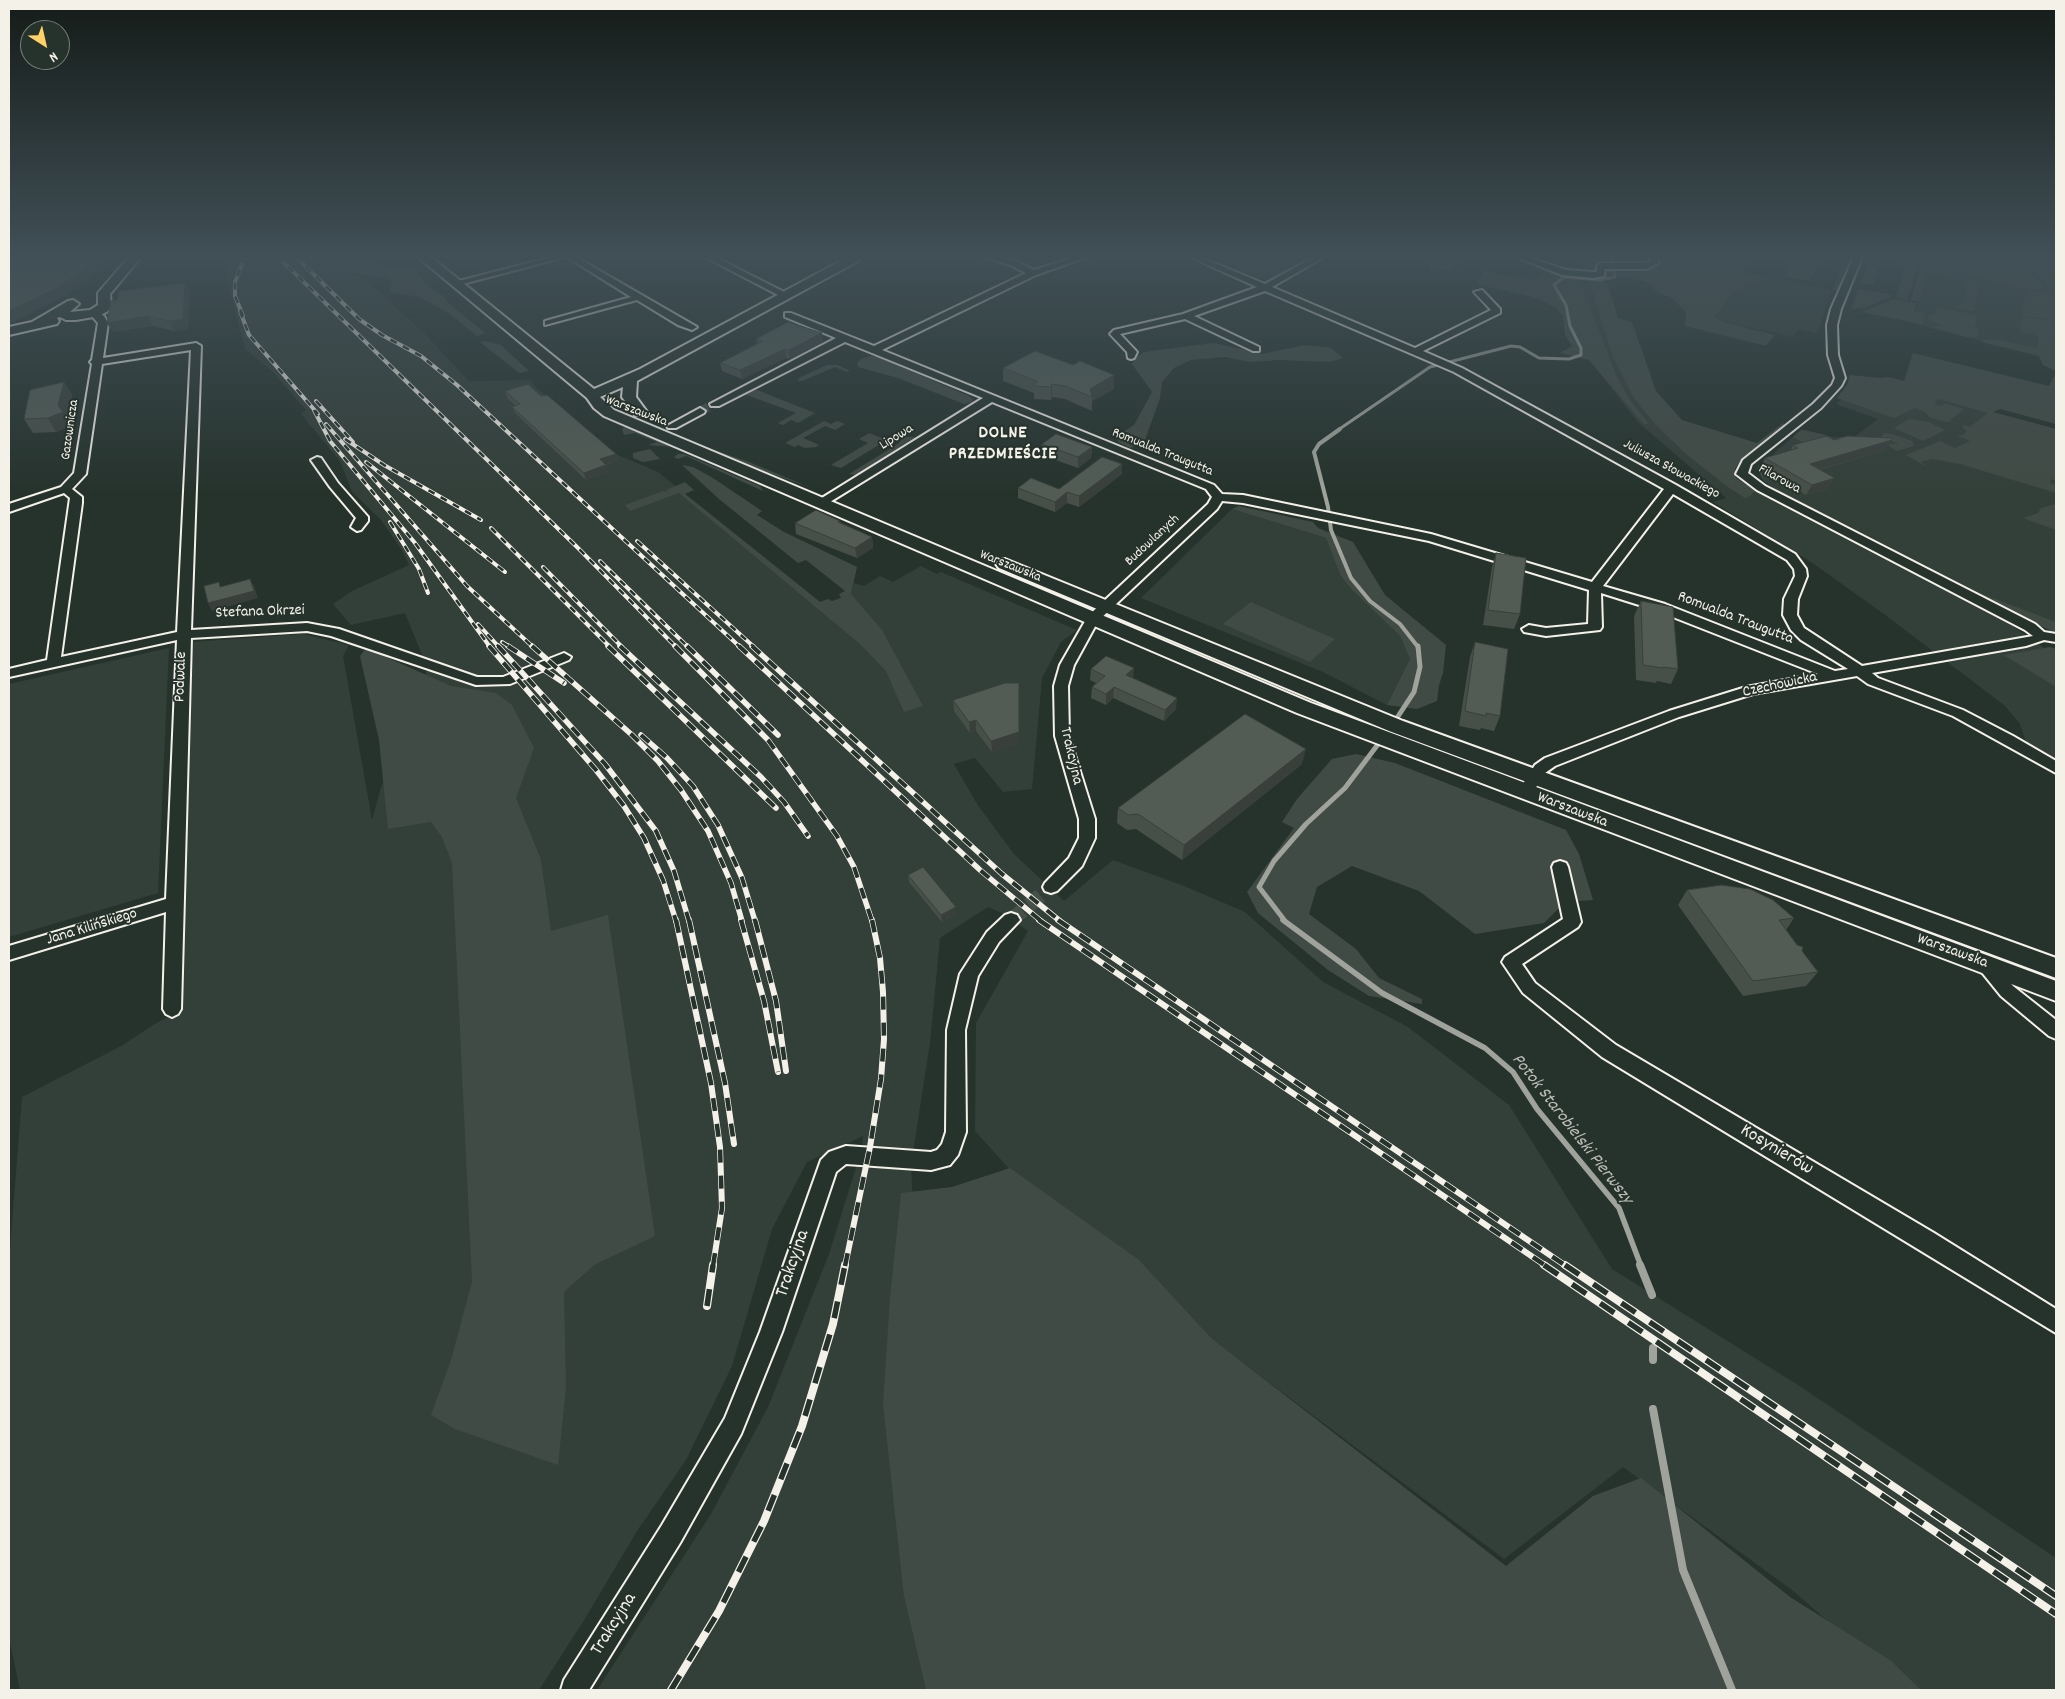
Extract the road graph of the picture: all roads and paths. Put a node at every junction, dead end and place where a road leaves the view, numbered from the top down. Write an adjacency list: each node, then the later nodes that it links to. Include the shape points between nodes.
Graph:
1 (100, 336): 17 (street, Gazownicza)
2 (519, 336): 19 (main road)
3 (710, 336): 18 (main road)
4 (840, 336): 11 (street, Romualda Traugutta)
5 (902, 336): 14 (street)
6 (1117, 336): 16 (street, via 1132,352)
7 (1229, 336): 13 (street)
8 (1382, 336): 15 (street, Juliusza Słowackiego)
9 (1446, 336): 15 (street)
10 (1832, 336): 39 (street, Filarowa, via 1833,355 1840,378 1836,386 1817,406 1747,462 1742,474 1757,486)
11 (844, 338): 14 (street, Romualda Traugutta); 23 (street)
12 (196, 346): 17 (street); 38 (street, Podwale)
13 (1256, 349)
14 (874, 350): 22 (street, Romualda Traugutta)
15 (1416, 351): 28 (street, Juliusza Słowackiego, via 1453,367)
16 (1131, 356)
17 (95, 362): 29 (street, Gazownicza, via 80,474)
18 (645, 372): 19 (main road, via 613,381); 20 (main road); 21 (main road)
19 (576, 383): 21 (main road)
20 (630, 384): 21 (main road); 25 (main road, via 629,397)
21 (592, 395): 25 (main road, Warszawska); 32 (main road, Warszawska, via 608,412)
22 (989, 399): 30 (street, Lipowa); 31 (street, Romualda Traugutta, via 1210,487)
23 (715, 404)
24 (700, 411): 26 (street)
25 (640, 412): 26 (main road, Warszawska)
26 (672, 426): 30 (main road, Warszawska)
27 (317, 460): 34 (street, via 362,516)
28 (1672, 487): 35 (street); 43 (street, Juliusza Słowackiego, via 1791,557 1801,576 1789,607 1793,623 1806,637)
29 (65, 489): 33 (street); 42 (street, via 76,497 76,503)
30 (837, 494): 32 (street, Lipowa); 36 (main road, Warszawska)
31 (1218, 496): 35 (street, Romualda Traugutta, via 1431,538); 36 (street, Budowlanych, via 1213,506)
32 (821, 503): 36 (main road, Warszawska)
33 (9, 508)
34 (357, 527)
35 (1595, 587): 37 (street, via 1595,627 1546,632); 45 (street, Romualda Traugutta, via 1660,607)
36 (1099, 612): 47 (main road, Warszawska, via 1382,730); 49 (street, Trakcyjna, via 1073,652 1060,686 1062,736 1087,819 1087,838 1076,862)
37 (1529, 629)
38 (183, 635): 41 (street, Stefana Okrzei, via 306,627 334,632 476,681 505,681); 42 (street, Stefana Okrzei); 50 (street, Podwale)
39 (2040, 635): 40 (street); 43 (street, Czechowicka, via 2038,639 2026,642)
40 (2056, 638)
41 (564, 657)
42 (53, 664): 44 (street, Stefana Okrzei)
43 (1860, 671): 45 (street, Czechowicka); 46 (street, Juliusza Słowackiego, via 1874,681 1958,713)
44 (9, 673)
45 (1833, 675): 47 (street, Czechowicka, via 1751,690 1674,714 1550,762)
46 (2056, 768)
47 (1530, 784): 53 (main road, Warszawska); 54 (main road, Warszawska)
48 (1560, 867): 58 (street, Kosynierów, via 1572,922 1510,962 1529,988 1610,1051 1926,1240)
49 (1051, 886)
50 (175, 903): 52 (street, Jana Kilińskiego); 56 (street, Podwale)
51 (1012, 920): 59 (street, Trakcyjna, via 993,937 969,974 956,1030 956,1132 951,1149 943,1158 931,1161 846,1155 836,1158 828,1167 771,1332 733,1426 671,1534)
52 (9, 954)
53 (1985, 964): 55 (main road, Warszawska); 57 (street, via 2007,991)
54 (2056, 968)
55 (2056, 991)
56 (172, 1009)
57 (2056, 1031)
58 (2056, 1322)
59 (574, 1690)

